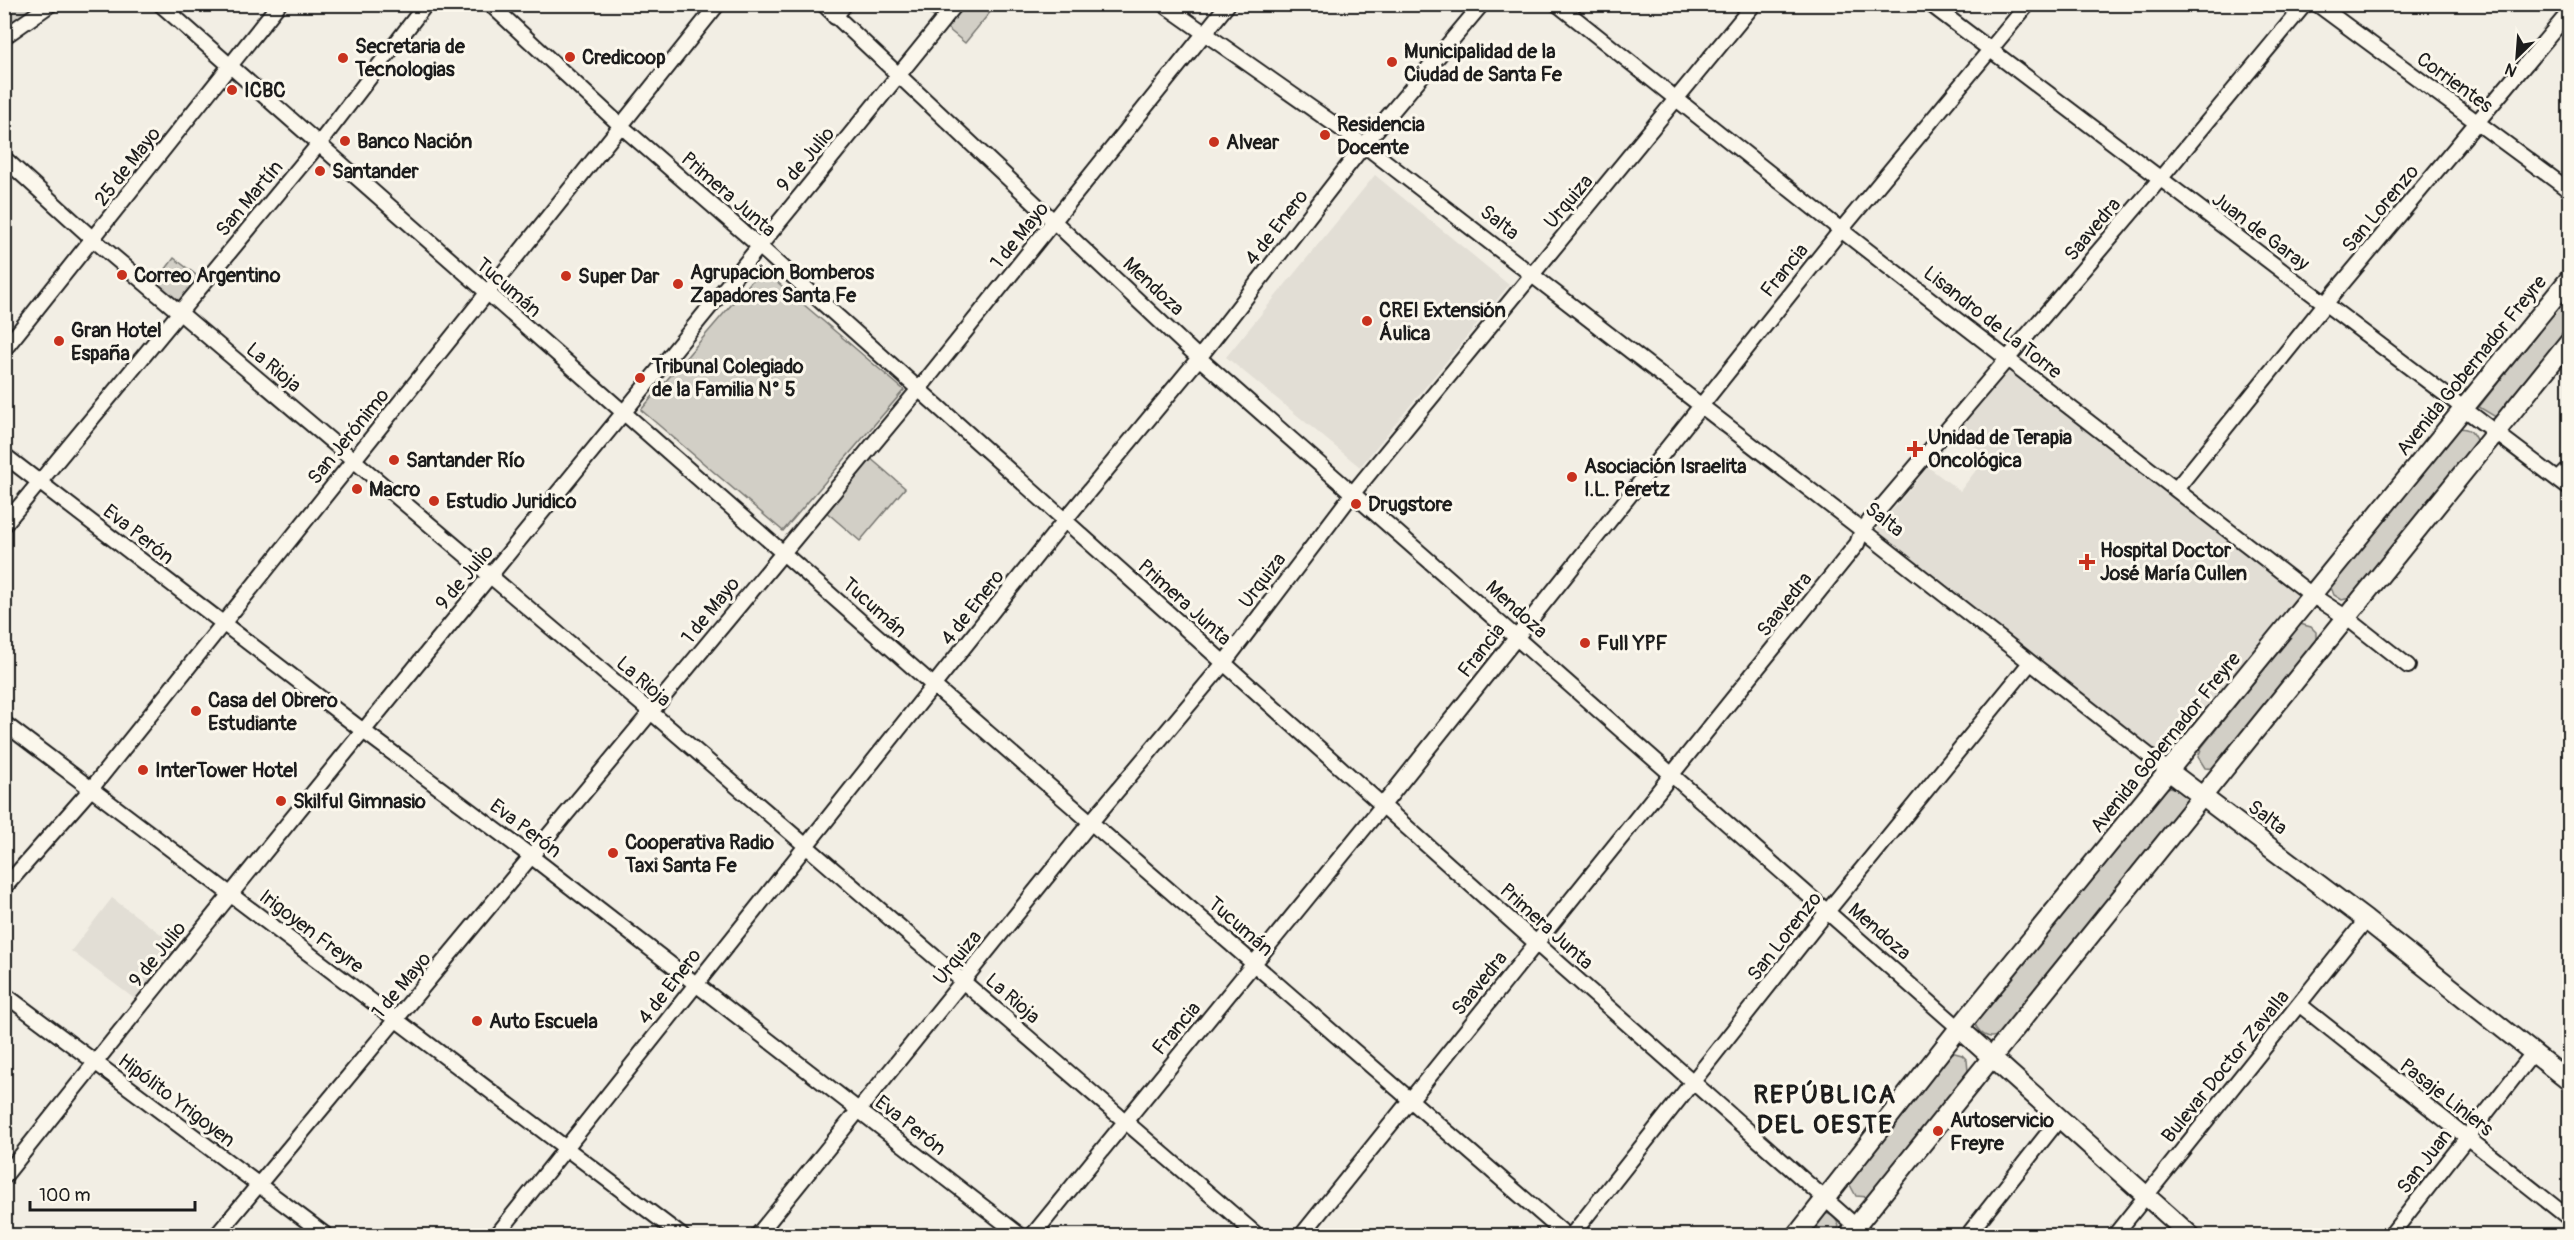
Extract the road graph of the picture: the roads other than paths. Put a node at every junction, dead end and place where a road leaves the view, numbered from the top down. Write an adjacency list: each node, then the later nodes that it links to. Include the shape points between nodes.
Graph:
1 (51, 4): 22 (street)
2 (160, 4): 24 (street, Tucumán)
3 (279, 4): 24 (street, 25 de Mayo)
4 (426, 4): 29 (street, San Martín)
5 (490, 4): 28 (street, Primera Junta)
6 (718, 4): 28 (street, San Jerónimo)
7 (823, 4): 20 (street, Mendoza)
8 (845, 4): 20 (street)
9 (956, 4): 25 (street, 9 de Julio)
10 (1163, 4): 21 (street, Salta)
11 (1228, 4): 21 (street, 1 de Mayo)
12 (1482, 4): 30 (street, 4 de Enero)
13 (1557, 4): 26 (street, Lisandro de La Torre)
14 (1754, 4): 26 (street, Urquiza)
15 (1930, 4): 23 (street, Juan de Garay)
16 (2028, 4): 23 (street, Francia)
17 (2305, 4): 32 (street, Saavedra)
18 (2317, 4): 27 (street, Corrientes)
19 (2570, 11): 27 (street, San Lorenzo)
20 (835, 17): 25 (street, Mendoza)
21 (1206, 35): 30 (street, Salta); 34 (street, 1 de Mayo)
22 (4, 37)
23 (1990, 49): 32 (street, Juan de Garay); 35 (street, Francia)
24 (229, 67): 29 (street, Tucumán); 36 (street, 25 de Mayo)
25 (898, 77): 34 (street, Mendoza); 37 (street, 9 de Julio)
26 (1678, 100): 35 (street, Lisandro de La Torre); 38 (street, Urquiza)
27 (2477, 122): 33 (street, Corrientes); 41 (street, San Lorenzo)
28 (620, 125): 37 (street, Primera Junta); 40 (street, San Jerónimo)
29 (318, 145): 40 (street, Tucumán); 42 (street, San Martín)
30 (1364, 145): 38 (street, Salta); 45 (street, 4 de Enero)
31 (4, 158): 36 (street, La Rioja)
32 (2160, 179): 41 (street, Juan de Garay); 46 (street, Saavedra)
33 (2570, 191)
34 (1053, 224): 45 (street, Mendoza); 47 (street, 1 de Mayo)
35 (1841, 230): 46 (street, Lisandro de La Torre); 48 (street, Francia)
36 (94, 240): 42 (street, La Rioja); 44 (street, 25 de Mayo)
37 (759, 246): 47 (street, Primera Junta); 50 (street, 9 de Julio)
38 (1532, 274): 48 (street, Salta); 59 (street, Urquiza)
39 (2570, 278): 49 (main road, Avenida Gobernador Freyre)
40 (488, 294): 50 (street, Tucumán); 53 (street, San Jerónimo)
41 (2325, 304): 49 (street, Juan de Garay); 57 (street, San Lorenzo)
42 (180, 312): 53 (street, La Rioja); 56 (street, San Martín)
43 (2570, 340): 51 (main road)
44 (4, 350)
45 (1198, 358): 59 (street, Mendoza); 60 (street, 4 de Enero)
46 (2008, 358): 57 (street, Lisandro de La Torre); 62 (street, Saavedra)
47 (919, 389): 60 (street, Primera Junta); 63 (street, 1 de Mayo)
48 (1701, 405): 62 (street, Salta); 68 (street, Francia)
49 (2465, 410): 51 (street, Juan de Garay); 65 (main road, Avenida Gobernador Freyre)
50 (624, 412): 63 (street, Tucumán); 64 (street, 9 de Julio)
51 (2495, 433): 55 (street, Juan de Garay); 66 (main road)
52 (4, 455): 56 (street, Eva Perón)
53 (354, 459): 64 (street, La Rioja); 67 (street, San Jerónimo)
54 (2570, 468): 55 (street)
55 (2558, 480): 58 (street, Juan de Garay)
56 (40, 482): 61 (street, San Martín); 67 (street, Eva Perón)
57 (2177, 488): 65 (street, Lisandro de La Torre)
58 (2570, 489)
59 (1353, 493): 68 (street, Mendoza); 69 (street, Urquiza)
60 (1065, 520): 69 (street, Primera Junta); 72 (street, 4 de Enero)
61 (4, 525)
62 (1862, 530): 70 (street, Salta); 77 (street, Saavedra, via 1857,543)
63 (783, 551): 72 (street, Tucumán); 73 (street, 1 de Mayo)
64 (491, 576): 73 (street, La Rioja); 75 (street, 9 de Julio)
65 (2313, 596): 66 (street, Lisandro de La Torre); 76 (main road, Avenida Gobernador Freyre)
66 (2347, 618): 71 (street, Lisandro de La Torre); 79 (main road)
67 (223, 624): 75 (street, Eva Perón); 78 (street, San Jerónimo)
68 (1515, 638): 77 (street, Mendoza); 80 (street, Francia)
69 (1224, 663): 80 (street, Primera Junta); 81 (street, Urquiza)
70 (2030, 663): 76 (street, Salta); 86 (street, San Lorenzo)
71 (2408, 666)
72 (934, 686): 81 (street, Tucumán); 82 (street, 4 de Enero)
73 (652, 713): 82 (street, La Rioja); 83 (street, 1 de Mayo)
74 (4, 723): 78 (street, Irigoyen Freyre)
75 (362, 730): 83 (street, Eva Perón); 85 (street, 9 de Julio)
76 (2170, 772): 79 (main road, Salta); 95 (main road, Avenida Gobernador Freyre)
77 (1672, 777): 86 (street, Mendoza); 88 (street, Saavedra)
78 (91, 789): 84 (street, San Jerónimo); 85 (street, Irigoyen Freyre)
79 (2203, 796): 87 (main road, Salta); 97 (main road)
80 (1383, 805): 88 (street, Primera Junta); 89 (street, Francia)
81 (1091, 822): 89 (street, Tucumán); 90 (street, Urquiza)
82 (806, 846): 90 (street, La Rioja); 91 (street, 4 de Enero)
83 (532, 857): 91 (street, Eva Perón); 94 (street, 1 de Mayo)
84 (4, 888)
85 (230, 894): 94 (street, Irigoyen Freyre); 98 (street, 9 de Julio)
86 (1826, 913): 95 (street, Mendoza); 99 (street, San Lorenzo)
87 (2366, 920): 93 (street, Bulevar Doctor Zavalla); 96 (main road, Salta)
88 (1536, 943): 99 (street, Primera Junta); 101 (street, Saavedra)
89 (1255, 964): 101 (street, Tucumán); 104 (street, Francia)
90 (963, 981): 102 (street, Urquiza); 104 (street, La Rioja)
91 (696, 983): 102 (street, Eva Perón); 106 (street, 4 de Enero)
92 (4, 994): 98 (street, Hipólito Yrigoyen)
93 (2300, 1005): 105 (street, Pasaje Liniers); 109 (street, Bulevar Doctor Zavalla)
94 (397, 1020): 106 (street, Irigoyen Freyre); 108 (street, 1 de Mayo)
95 (1959, 1028): 97 (main road, Mendoza); 110 (main road, Avenida Gobernador Freyre)
96 (2533, 1053): 100 (main road, Salta); 105 (street, San Juan)
97 (1992, 1057): 103 (main road, Mendoza); 112 (main road)
98 (95, 1063): 107 (street, 9 de Julio); 108 (street, Hipólito Yrigoyen)
99 (1693, 1082): 110 (street, Primera Junta); 122 (street, San Lorenzo)
100 (2570, 1082)
101 (1410, 1101): 121 (street, Saavedra); 122 (street, Tucumán)
102 (859, 1109): 117 (street, Urquiza); 118 (street, Eva Perón)
103 (2060, 1118): 109 (main road, Mendoza); 124 (street)
104 (1125, 1121): 119 (street, Francia); 120 (street, La Rioja)
105 (2467, 1137): 111 (street, Pasaje Liniers); 127 (street, San Juan)
106 (567, 1148): 115 (street, 4 de Enero); 116 (street, Irigoyen Freyre)
107 (4, 1177)
108 (258, 1184): 113 (street, 1 de Mayo); 114 (street, Hipólito Yrigoyen)
109 (2145, 1196): 125 (street, Bulevar Doctor Zavalla); 126 (main road, Mendoza)
110 (1825, 1200): 112 (street, Primera Junta); 123 (main road, Avenida Gobernador Freyre)
111 (2570, 1220)
112 (1857, 1232)
113 (216, 1236)
114 (327, 1236)
115 (496, 1236)
116 (682, 1236)
117 (757, 1236)
118 (1021, 1236)
119 (1032, 1236)
120 (1258, 1236)
121 (1301, 1236)
122 (1569, 1236)
123 (1796, 1236)
124 (1967, 1236)
125 (2114, 1236)
126 (2191, 1236)
127 (2391, 1236)

